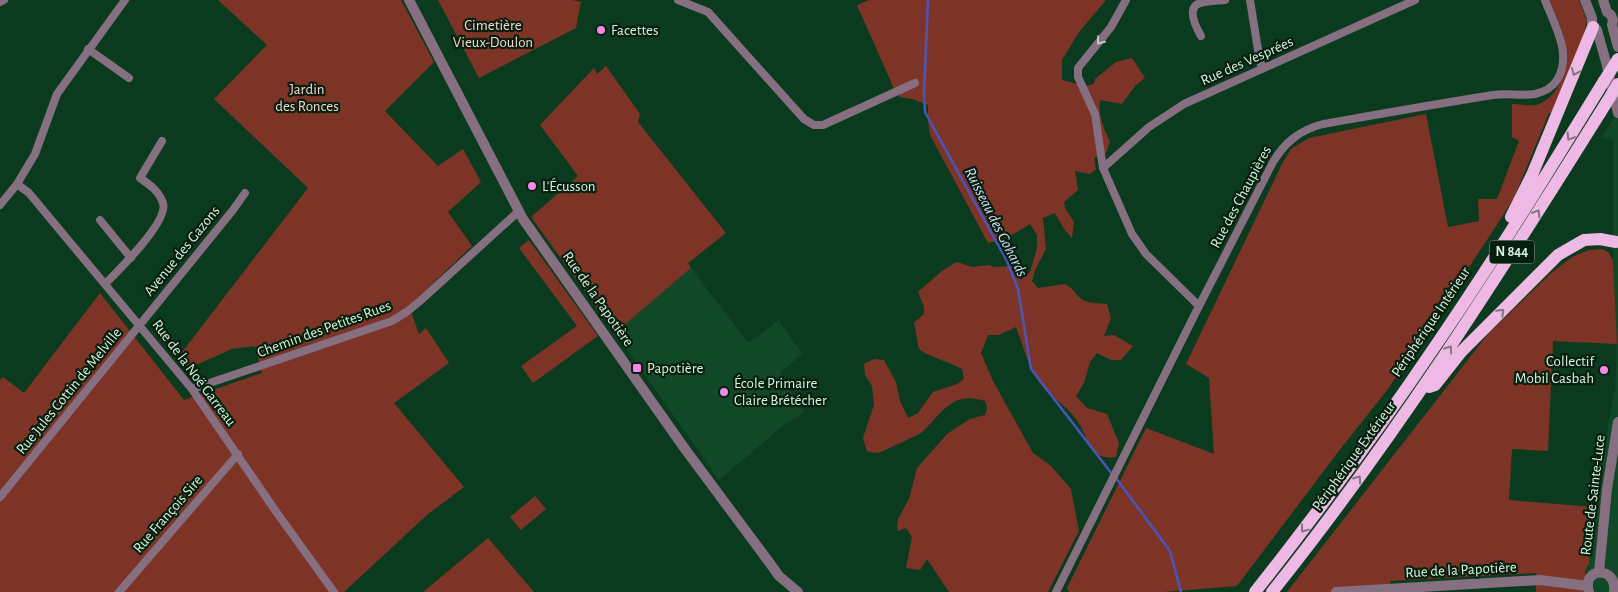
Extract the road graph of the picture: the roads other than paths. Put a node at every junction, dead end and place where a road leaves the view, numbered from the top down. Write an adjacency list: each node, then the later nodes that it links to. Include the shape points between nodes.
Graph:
1 (4, 0): 12 (street)
2 (125, 0): 18 (street)
3 (409, 0): 30 (street, Rue de la Papotière)
4 (678, 0): 22 (street, via 708,12 804,119 814,125 823,126)
5 (1126, 0): 26 (street, one-way to 26, via 1111,27 1077,72 1096,114)
6 (1225, 0): 16 (street, via 1195,7 1195,26)
7 (1250, 0): 20 (street)
8 (1415, 0): 20 (street, Rue des Vesprées)
9 (1545, 0): 36 (street, Rue des Chaupières, via 1563,50 1560,73 1553,85 1530,94 1502,94 1323,124 1304,130 1285,144 1273,162)
10 (1585, 0): 14 (street)
11 (1603, 0): 13 (street)
12 (0, 2)
13 (1607, 12): 14 (street, via 1599,11); 15 (street, via 1613,20)
14 (1594, 25): 15 (street, via 1605,32); 24 (street); 32 (highway, one-way to 32, via 1532,175 1509,220)
15 (1612, 25): 17 (street)
16 (1201, 36)
17 (1618, 47)
18 (88, 49): 21 (street); 27 (street, via 57,94 35,154)
19 (1618, 59): 32 (highway, Périphérique Intérieur / N 844, one-way to 32, bridge)
20 (1262, 69): 26 (street, Rue des Vesprées, via 1184,104 1149,127)
21 (128, 78)
22 (915, 84)
23 (1618, 84): 39 (highway, Périphérique Extérieur / N 844, one-way to 23, bridge)
24 (1618, 113)
25 (162, 141): 34 (street, via 140,178 157,191 164,205 162,216)
26 (1103, 168): 36 (street, via 1137,243)
27 (17, 184): 29 (street); 35 (street, Rue de la Noë Garreau, via 29,193)
28 (245, 193): 37 (street, Avenue des Gazons)
29 (0, 205)
30 (519, 211): 38 (street, Chemin des Petites Rues, via 420,301 392,321); 47 (street, Rue de la Papotière, via 685,448 779,576)
31 (100, 220): 34 (street)
32 (1508, 236): 49 (highway, Périphérique Intérieur / N 844, one-way to 49, via 1368,443)
33 (1617, 244): 39 (highway, one-way to 33, via 1434,385 1461,352 1558,255 1584,240 1600,239)
34 (131, 258): 35 (street)
35 (105, 284): 37 (street, Rue de la Noë Garreau)
36 (1199, 306): 48 (street, Rue des Chaupières)
37 (140, 325): 38 (street, Rue de la Noë Garreau); 42 (street, Rue Jules Cottin de Melville)
38 (192, 389): 41 (street, Rue de la Noë Garreau)
39 (1422, 390): 50 (highway, Périphérique Extérieur / N 844, one-way to 39)
40 (1618, 422): 43 (street, Route de Sainte-Luce)
41 (238, 454): 45 (street, Rue François Sire); 46 (street, Rue de la Noë Garreau)
42 (0, 498)
43 (1599, 572): 44 (street, via 1590,578); 52 (street, via 1614,578)
44 (1588, 589): 51 (street, Rue de la Papotière, via 1540,580)
45 (119, 592)
46 (334, 592)
47 (798, 592)
48 (1056, 592)
49 (1255, 592)
50 (1272, 592)
51 (1336, 592)
52 (1614, 592)

